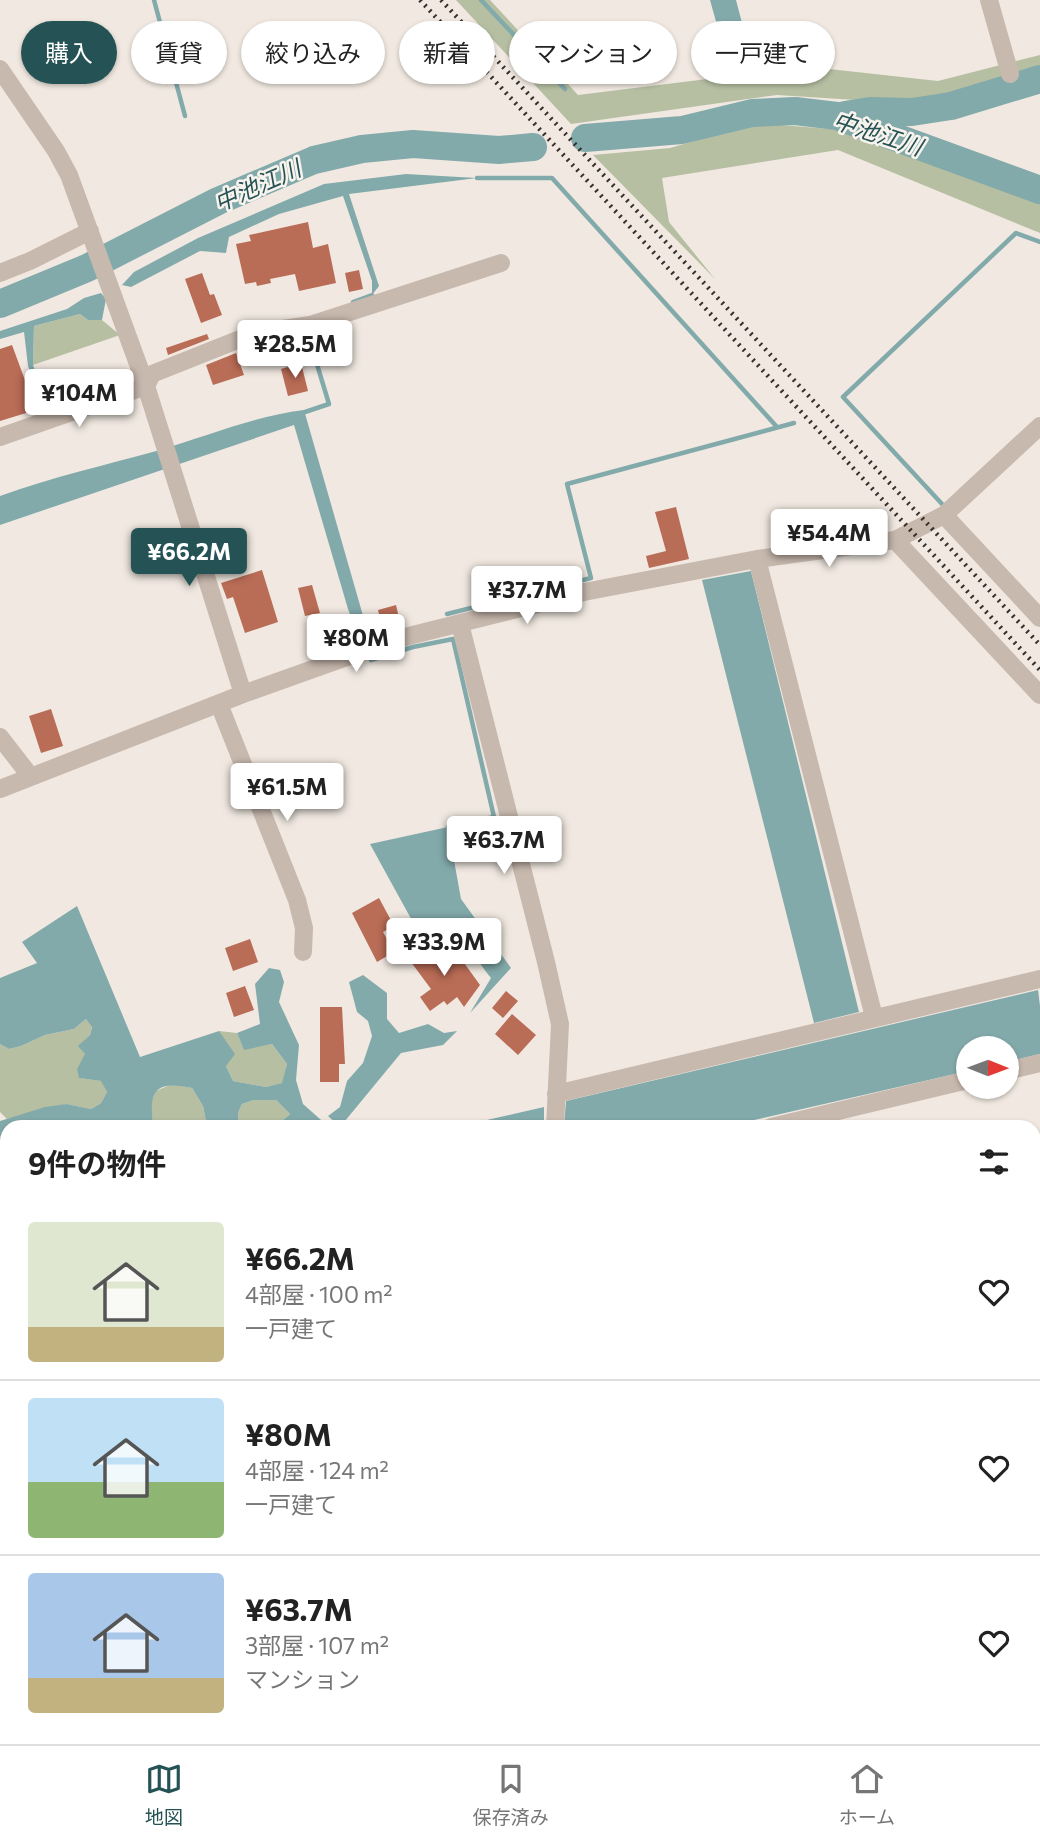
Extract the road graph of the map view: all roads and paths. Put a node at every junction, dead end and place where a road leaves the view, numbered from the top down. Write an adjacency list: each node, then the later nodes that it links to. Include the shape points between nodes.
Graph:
1 (989, 0): 3 (street)
2 (0, 69): 4 (street, via 56,151)
3 (1010, 74)
4 (90, 231): 6 (street); 7 (street)
5 (501, 263): 7 (street, via 310,325 255,333 152,374)
6 (0, 273)
7 (146, 386): 9 (street); 15 (street)
8 (1040, 426): 10 (street)
9 (0, 437)
10 (944, 515): 11 (street); 13 (street)
11 (895, 540): 12 (street); 16 (street)
12 (757, 559): 14 (street, via 584,592); 23 (street)
13 (1040, 618)
14 (460, 624): 15 (street, via 397,639); 27 (street, via 560,1024)
15 (243, 694): 17 (street)
16 (1040, 695)
17 (219, 704): 19 (street); 21 (street, via 298,900)
18 (0, 737): 19 (street)
19 (32, 777): 20 (street)
20 (0, 789)
21 (303, 952)
22 (1040, 979): 23 (street)
23 (874, 1017): 27 (street)
24 (1040, 1063): 25 (street)
25 (1019, 1068)
26 (956, 1084): 28 (street)
27 (556, 1094): 29 (street)
28 (840, 1119)
29 (555, 1120)

